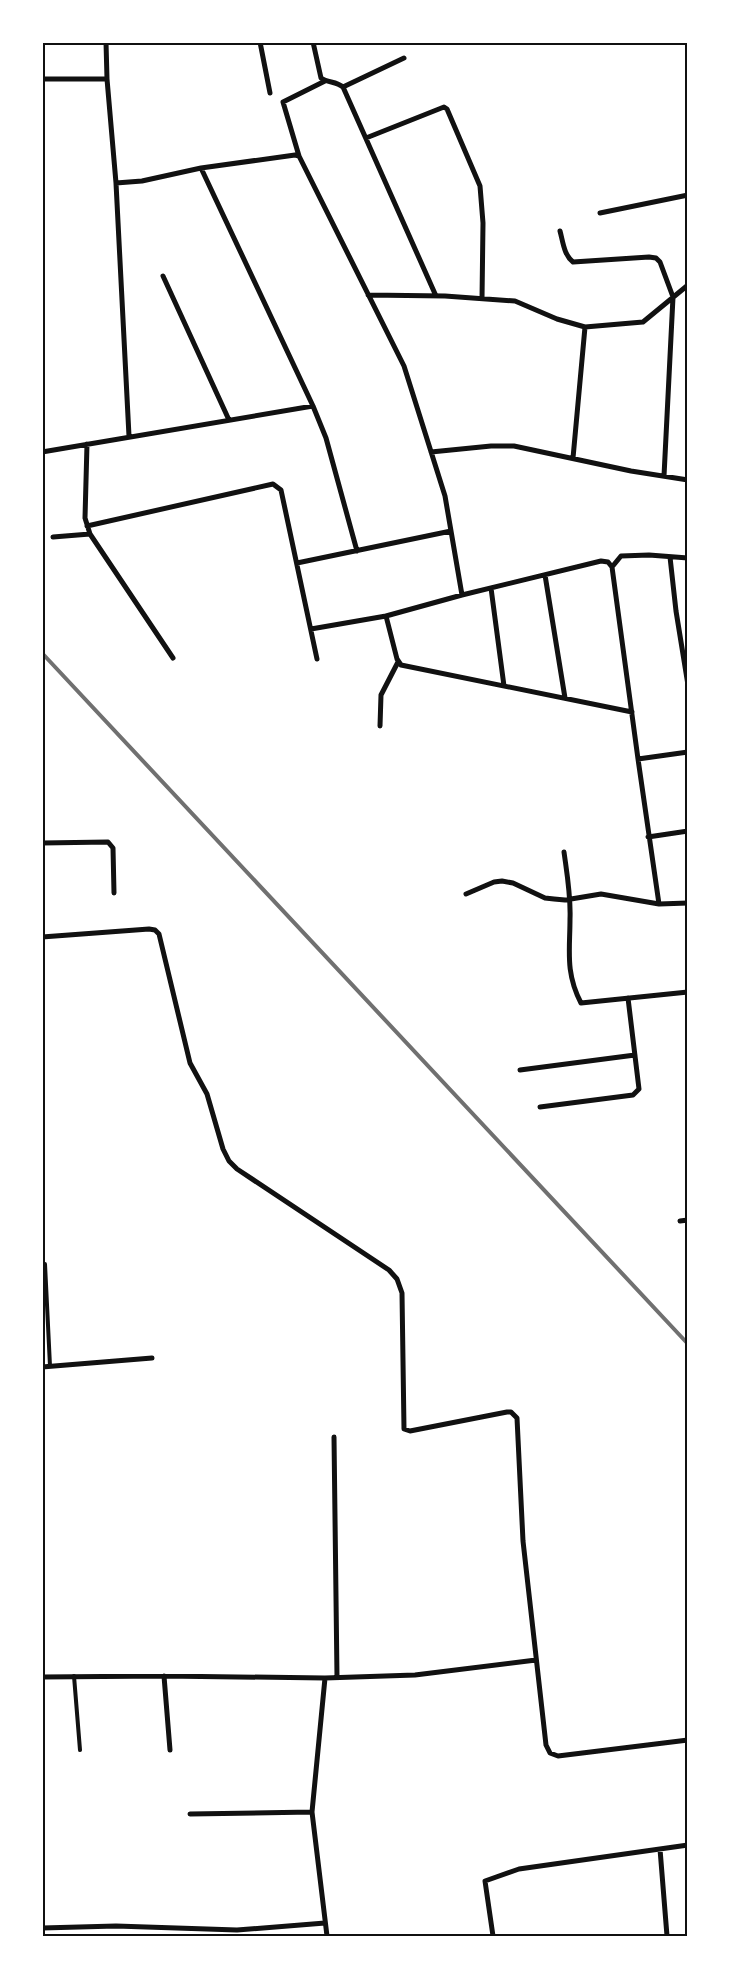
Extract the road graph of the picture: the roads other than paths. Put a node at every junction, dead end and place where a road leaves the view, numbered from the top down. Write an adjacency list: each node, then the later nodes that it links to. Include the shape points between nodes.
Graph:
1 (106, 42): 6 (street)
2 (260, 42): 9 (street)
3 (313, 42): 7 (street, via 319,73)
4 (404, 58): 8 (street)
5 (42, 79): 6 (street)
6 (107, 79): 13 (street)
7 (325, 81): 8 (street, via 338,82); 11 (street, via 283,102)
8 (343, 87): 10 (street)
9 (270, 93)
10 (366, 138): 20 (street); 22 (street, via 444,107 447,109 480,186 484,223)
11 (299, 156): 12 (street); 19 (street)
12 (202, 168): 13 (street, via 165,177); 24 (street)
13 (116, 183): 26 (street)
14 (688, 195): 15 (street)
15 (600, 213)
16 (560, 231): 21 (street, via 568,259 573,262 656,258)
17 (163, 276): 25 (street)
18 (688, 285): 21 (street)
19 (368, 295): 20 (street); 29 (street, via 404,366)
20 (436, 296): 22 (street)
21 (673, 297): 23 (street, via 643,322); 31 (street)
22 (482, 299): 23 (street, via 515,302)
23 (585, 327): 30 (street)
24 (313, 406): 25 (street); 37 (street, via 326,438)
25 (228, 420): 26 (street)
26 (129, 436): 27 (street)
27 (87, 444): 28 (street); 33 (street)
28 (42, 452)
29 (431, 452): 30 (street, via 514,446); 34 (street, via 445,496)
30 (573, 458): 31 (street)
31 (664, 476): 32 (street)
32 (688, 480)
33 (87, 526): 35 (street); 40 (street, via 273,484 281,490)
34 (451, 531): 37 (street); 44 (street)
35 (90, 534): 36 (street); 47 (street)
36 (53, 537)
37 (357, 551): 40 (street)
38 (670, 557): 39 (street); 41 (street, via 649,554 621,556); 50 (street)
39 (688, 558)
40 (297, 562): 46 (street)
41 (612, 567): 42 (street, via 601,561); 53 (street)
42 (545, 575): 43 (street); 52 (street)
43 (491, 588): 44 (street); 51 (street)
44 (462, 595): 45 (street)
45 (386, 616): 46 (street); 49 (street)
46 (311, 629): 48 (street)
47 (173, 658)
48 (317, 659)
49 (398, 662): 51 (street); 54 (street, via 381,695)
50 (688, 685)
51 (504, 686): 52 (street)
52 (565, 698): 53 (street)
53 (632, 712): 56 (street)
54 (380, 726)
55 (688, 752): 56 (street)
56 (638, 759): 58 (street)
57 (688, 831): 58 (street)
58 (648, 837): 65 (street)
59 (42, 842): 61 (street, via 108,842 113,848)
60 (564, 852): 63 (street)
61 (114, 893)
62 (466, 894): 63 (street, via 494,882 502,882 513,883 545,898)
63 (569, 899): 65 (street, via 601,894); 68 (street, via 568,957 582,1004)
64 (688, 903): 65 (street)
65 (659, 904)
66 (42, 937): 79 (street, via 149,930 159,934 190,1063 207,1094 229,1161 397,1279 402,1293 404,1429 410,1431 507,1412 517,1418 522,1541)
67 (688, 992): 68 (street)
68 (628, 998): 69 (street)
69 (635, 1055): 70 (street); 71 (street, via 638,1089 633,1095)
70 (520, 1070)
71 (540, 1107)
72 (688, 1220): 73 (street)
73 (680, 1221)
74 (45, 1264): 76 (lane)
75 (152, 1358): 76 (street)
76 (50, 1366): 77 (street)
77 (42, 1367)
78 (334, 1437): 83 (street)
79 (536, 1660): 83 (street, via 415,1675); 85 (street, via 546,1745 550,1753 558,1756)
80 (74, 1676): 81 (street); 82 (street); 86 (lane)
81 (164, 1676): 84 (street); 87 (street)
82 (42, 1677)
83 (337, 1677): 84 (street)
84 (324, 1678): 88 (street)
85 (688, 1740)
86 (80, 1750)
87 (170, 1750)
88 (312, 1812): 89 (street); 92 (street)
89 (190, 1814)
90 (688, 1845): 91 (street)
91 (660, 1850): 95 (street, via 519,1869 485,1881); 96 (street)
92 (325, 1922): 93 (street, via 237,1930 116,1926); 94 (street)
93 (42, 1928)
94 (326, 1936)
95 (493, 1936)
96 (667, 1936)

